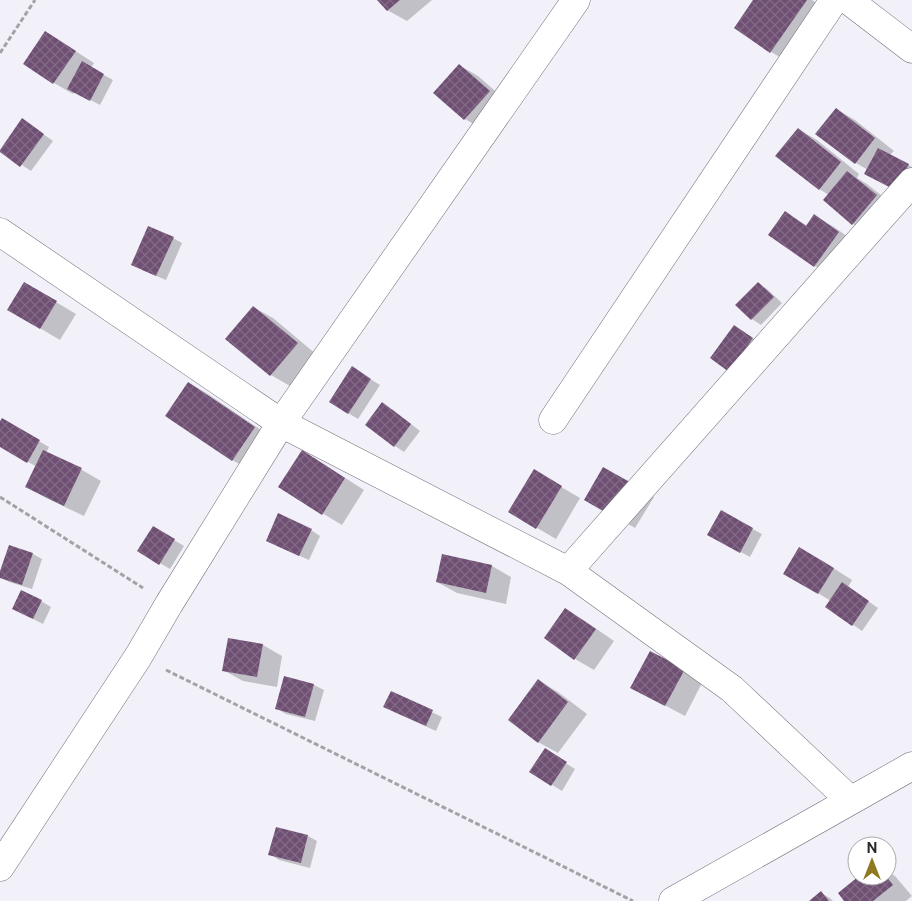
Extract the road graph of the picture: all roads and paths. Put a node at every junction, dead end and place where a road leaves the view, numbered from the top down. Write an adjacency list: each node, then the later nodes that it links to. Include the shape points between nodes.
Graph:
1 (35, 0): 6 (path)
2 (576, 0): 10 (street)
3 (834, 0): 9 (street)
4 (848, 0): 5 (street)
5 (912, 48)
6 (0, 53)
7 (912, 182): 12 (street)
8 (0, 232): 10 (street)
9 (553, 420)
10 (281, 423): 12 (street); 13 (street)
11 (0, 497): 13 (path)
12 (568, 572): 16 (street, via 732,689)
13 (169, 604): 14 (street)
14 (138, 657): 17 (street); 18 (path)
15 (912, 766): 16 (street)
16 (850, 800): 19 (street)
17 (0, 867)
18 (633, 901)
19 (673, 901)

